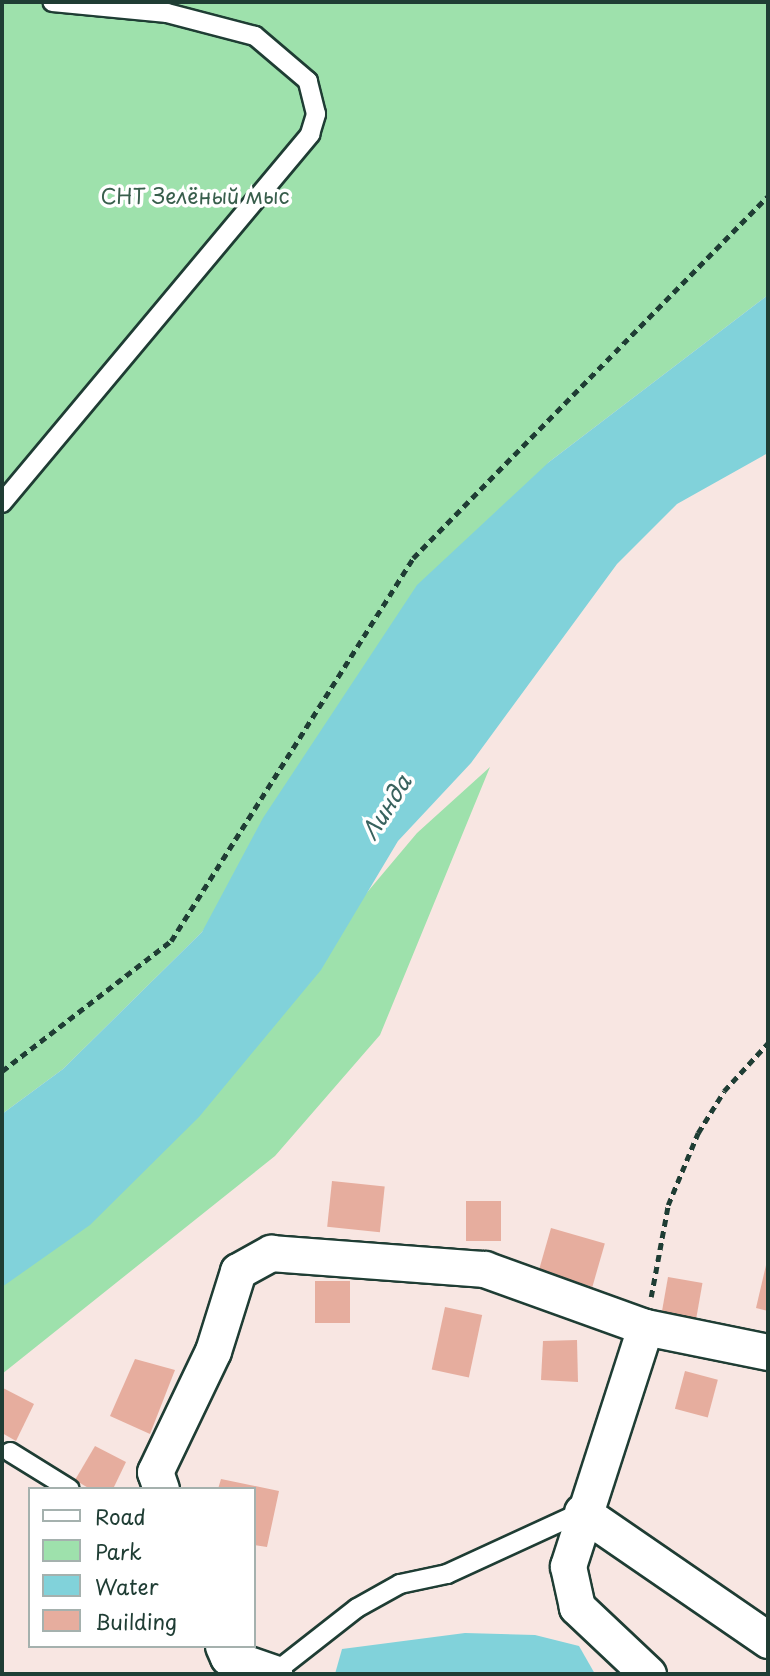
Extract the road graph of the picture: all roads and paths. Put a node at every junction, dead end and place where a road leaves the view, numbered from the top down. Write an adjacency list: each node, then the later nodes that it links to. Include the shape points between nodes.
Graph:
1 (52, 2): 3 (lane, via 167,13 255,36 308,81 316,114 310,134)
2 (768, 196): 5 (path, via 413,558 171,941)
3 (2, 503)
4 (768, 1042): 6 (path, via 724,1091 698,1133 668,1205)
5 (2, 1071)
6 (645, 1327): 7 (street); 10 (street, via 484,1269 271,1253 238,1271 213,1351 155,1472); 11 (street)
7 (768, 1352)
8 (10, 1452): 9 (lane)
9 (67, 1487)
10 (161, 1487)
11 (582, 1512): 12 (street); 14 (lane, via 447,1574 401,1584 357,1608); 15 (street, via 568,1566 577,1607)
12 (768, 1640)
13 (224, 1648): 14 (street, via 228,1657)
14 (274, 1673)
15 (648, 1674)

